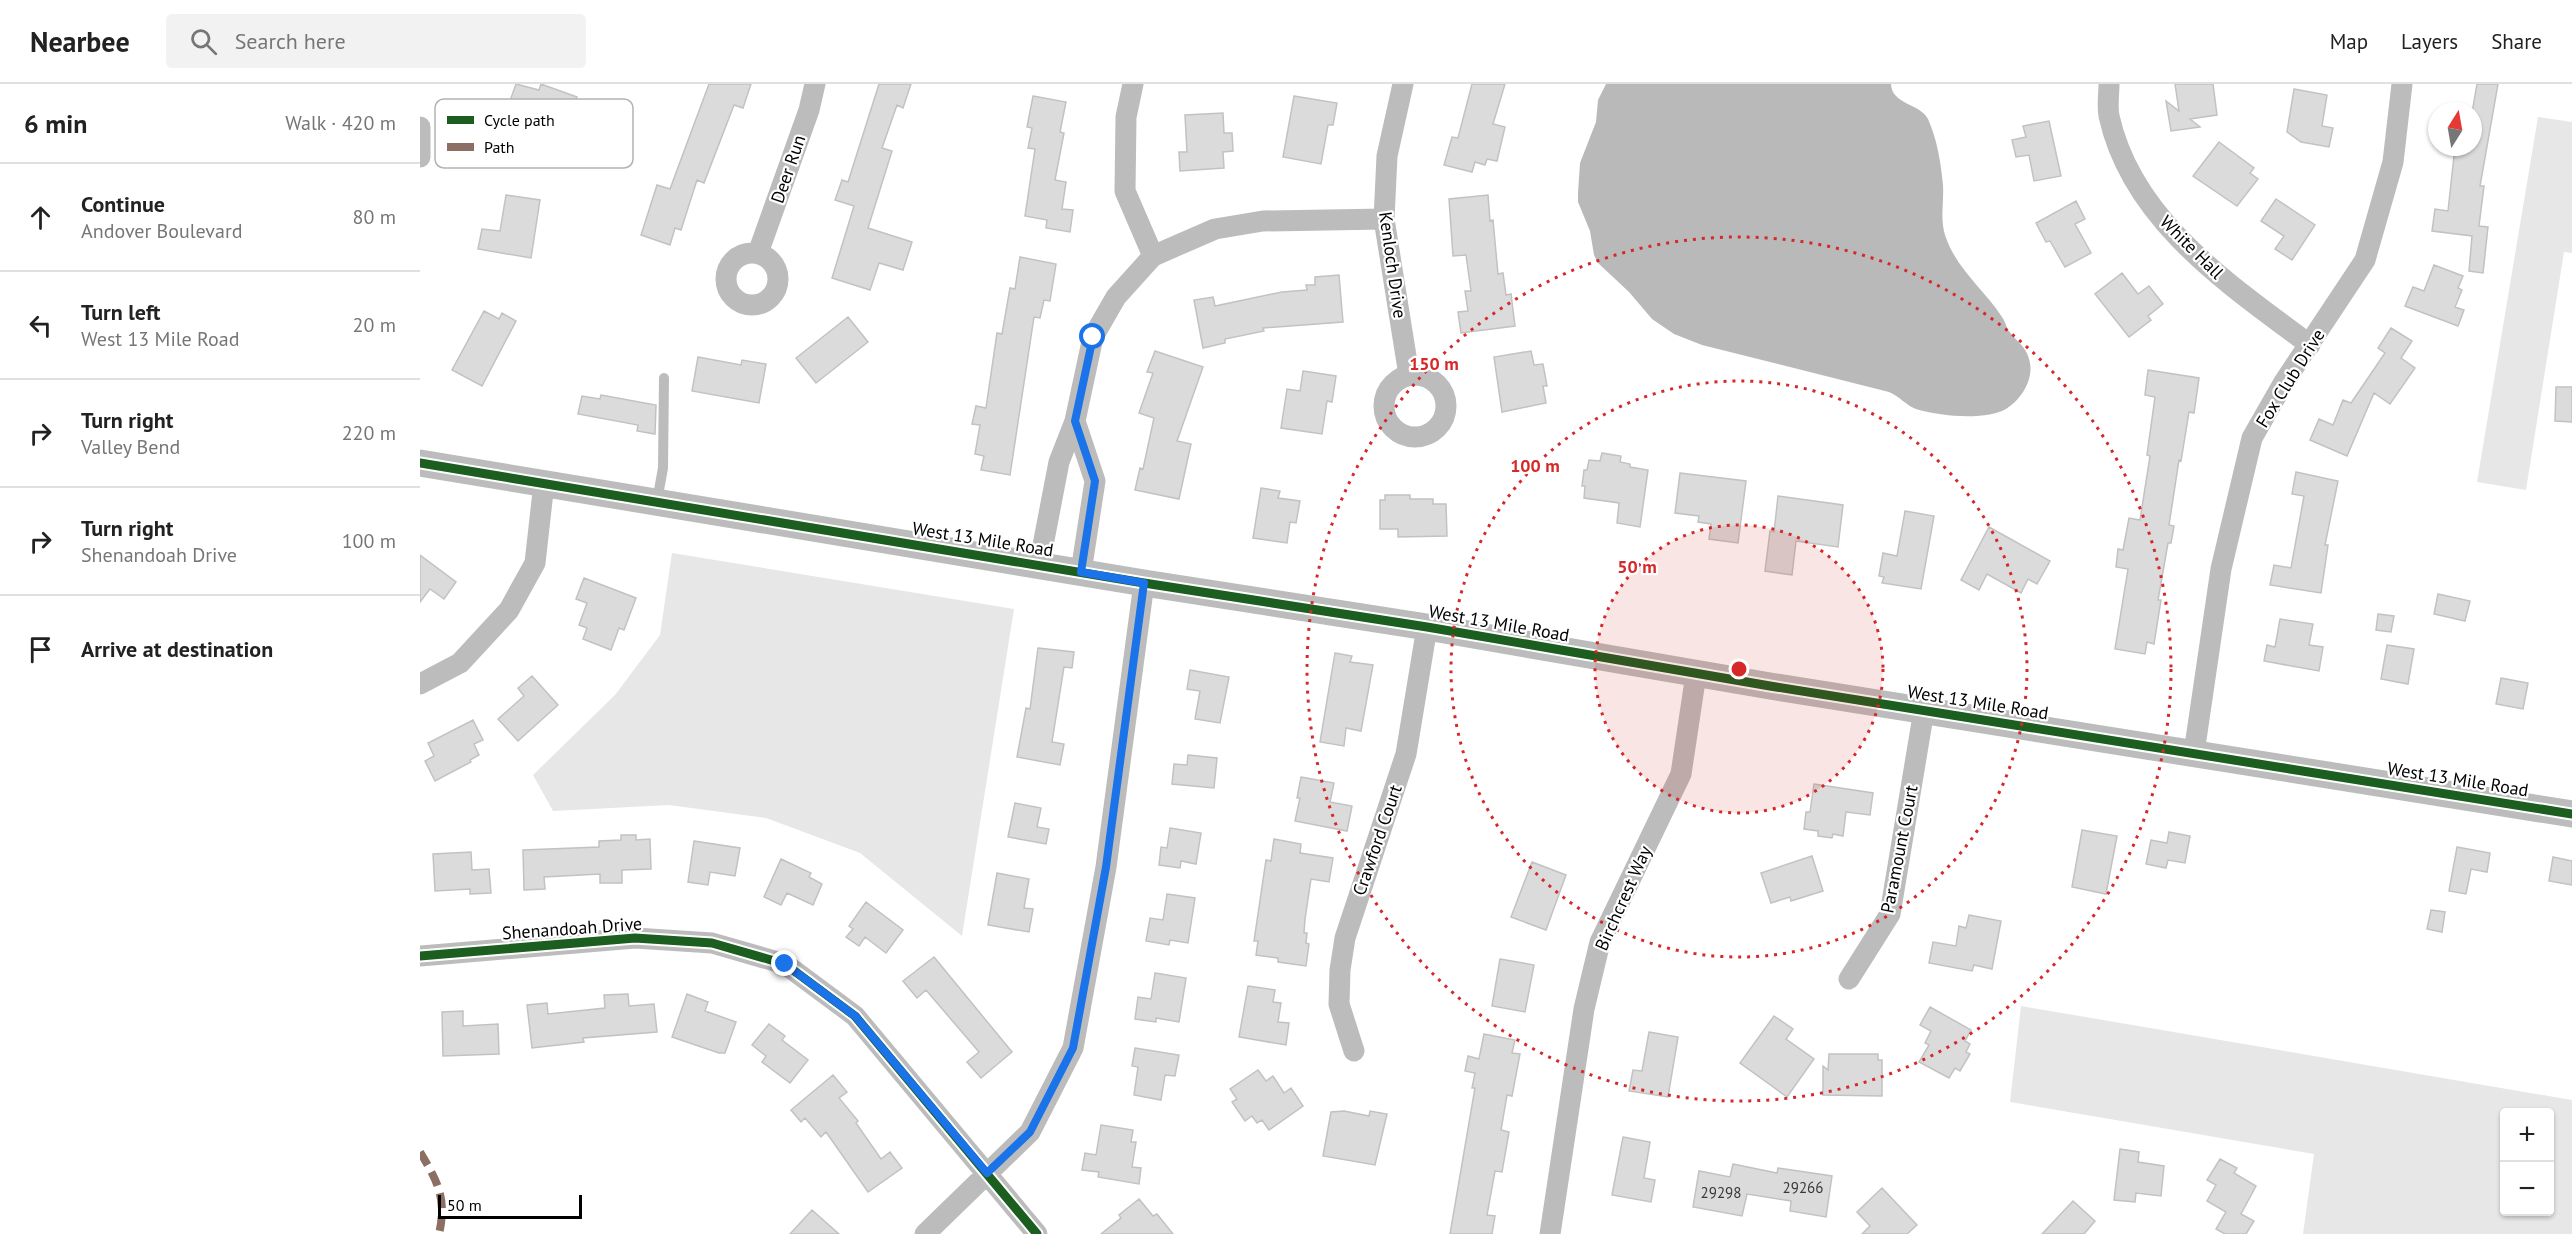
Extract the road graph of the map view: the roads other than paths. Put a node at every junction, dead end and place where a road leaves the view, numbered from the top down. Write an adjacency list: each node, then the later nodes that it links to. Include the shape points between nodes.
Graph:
1 (815, 84): 9 (street, Deer Run)
2 (1133, 84): 10 (street, via 1126,117 1125,191)
3 (1403, 84): 8 (street, Kenloch Drive, via 1387,156)
4 (2109, 84): 11 (street, White Hall, via 2109,115 2127,167 2162,221 2218,276)
5 (2402, 84): 11 (street, Fox Club Drive, via 2393,162 2365,260)
6 (420, 127): 7 (street)
7 (420, 157)
8 (1384, 219): 10 (street, via 1244,224 1215,229); 12 (street, Kenloch Drive)
9 (758, 254)
10 (1153, 256): 14 (street, via 1116,297 1093,337)
11 (2310, 345): 25 (street, Fox Club Drive, via 2284,381 2252,438 2221,569)
12 (1409, 375)
13 (663, 378): 17 (lane, via 663,468)
14 (1075, 421): 18 (street, via 1059,462); 19 (street, via 1095,481)
15 (420, 463): 16 (street, West 13 Mile Road)
16 (544, 483): 17 (street, West 13 Mile Road); 23 (street, via 535,563 509,610 460,663)
17 (657, 502): 18 (street, West 13 Mile Road)
18 (1040, 566): 19 (street, West 13 Mile Road)
19 (1081, 572): 20 (street, West 13 Mile Road)
20 (1144, 583): 21 (street, West 13 Mile Road); 30 (street, via 1106,867 1073,1048 1030,1132)
21 (1427, 627): 22 (street, West 13 Mile Road); 29 (street, Crawford Court, via 1406,754 1345,938 1339,1004)
22 (1696, 674): 24 (street, West 13 Mile Road); 33 (street, Birchcrest Way, via 1681,774 1600,942 1584,1009)
23 (420, 684)
24 (1924, 710): 25 (street, West 13 Mile Road); 28 (street, Paramount Court, via 1890,914)
25 (2194, 753): 26 (street, West 13 Mile Road)
26 (2572, 814)
27 (420, 956): 30 (street, Shenandoah Drive, via 635,938 712,944 785,964 855,1016)
28 (1849, 979)
29 (1353, 1051)
30 (987, 1173): 31 (street); 32 (street, Shenandoah Drive)
31 (925, 1234)
32 (1037, 1234)
33 (1550, 1234)

